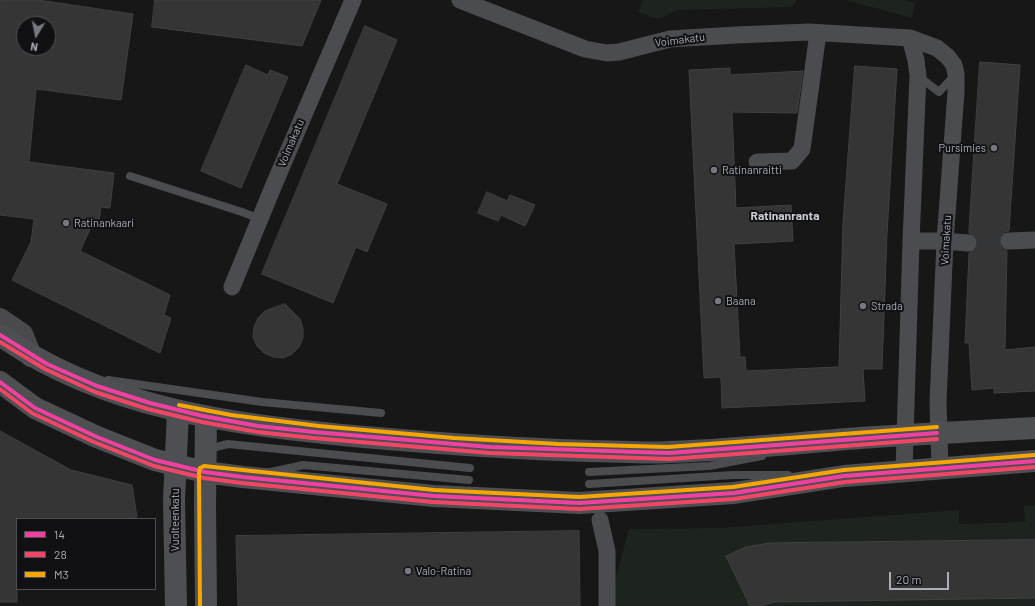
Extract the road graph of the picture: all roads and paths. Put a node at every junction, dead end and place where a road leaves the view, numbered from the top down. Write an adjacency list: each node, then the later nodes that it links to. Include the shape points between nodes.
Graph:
1 (353, 0): 9 (street, Voimakatu)
2 (460, 0): 3 (street, Voimakatu, via 585,49 607,53 670,40)
3 (818, 32): 4 (street, Voimakatu); 7 (street, via 802,149 792,161)
4 (910, 38): 5 (street, Voimakatu, via 937,48 954,65); 6 (street)
5 (956, 74): 6 (lane, via 939,92); 12 (street, Voimakatu)
6 (918, 76): 11 (street)
7 (757, 162)
8 (130, 176): 9 (lane)
9 (260, 219): 15 (street, Voimakatu)
10 (1035, 240): 13 (street)
11 (911, 241): 12 (street); 26 (street)
12 (945, 241): 14 (street); 25 (street, Voimakatu)
13 (1009, 241)
14 (968, 243)
15 (232, 287)
16 (0, 319): 18 (main road, via 22,334)
17 (0, 335): 18 (main road)
18 (31, 356): 19 (main road)
19 (66, 373): 21 (main road, via 114,392); 22 (lane, via 262,402)
20 (0, 382): 29 (main road, via 35,408 137,454)
21 (178, 411): 23 (main road); 29 (main road, Vuolteenkatu)
22 (381, 413)
23 (206, 417): 27 (main road, via 384,439 558,450 668,453); 29 (main road, Vuolteenkatu)
24 (1035, 428): 25 (main road)
25 (938, 433): 26 (main road); 31 (street, Voimakatu)
26 (904, 435): 27 (main road); 32 (street)
27 (858, 438): 33 (lane, via 709,466)
28 (1035, 461): 31 (main road)
29 (194, 464): 30 (lane, via 216,447 228,444); 35 (main road); 39 (main road, Vuolteenkatu, via 174,493); 40 (main road, Vuolteenkatu)
30 (470, 468)
31 (940, 468): 32 (main road)
32 (904, 471): 34 (main road)
33 (589, 472)
34 (844, 476): 35 (main road, via 734,493 579,503 434,496); 37 (lane, via 733,474)
35 (243, 477): 36 (lane, via 304,465)
36 (469, 480)
37 (589, 484)
38 (600, 520): 41 (street, via 607,551)
39 (176, 606)
40 (206, 606)
41 (607, 606)

